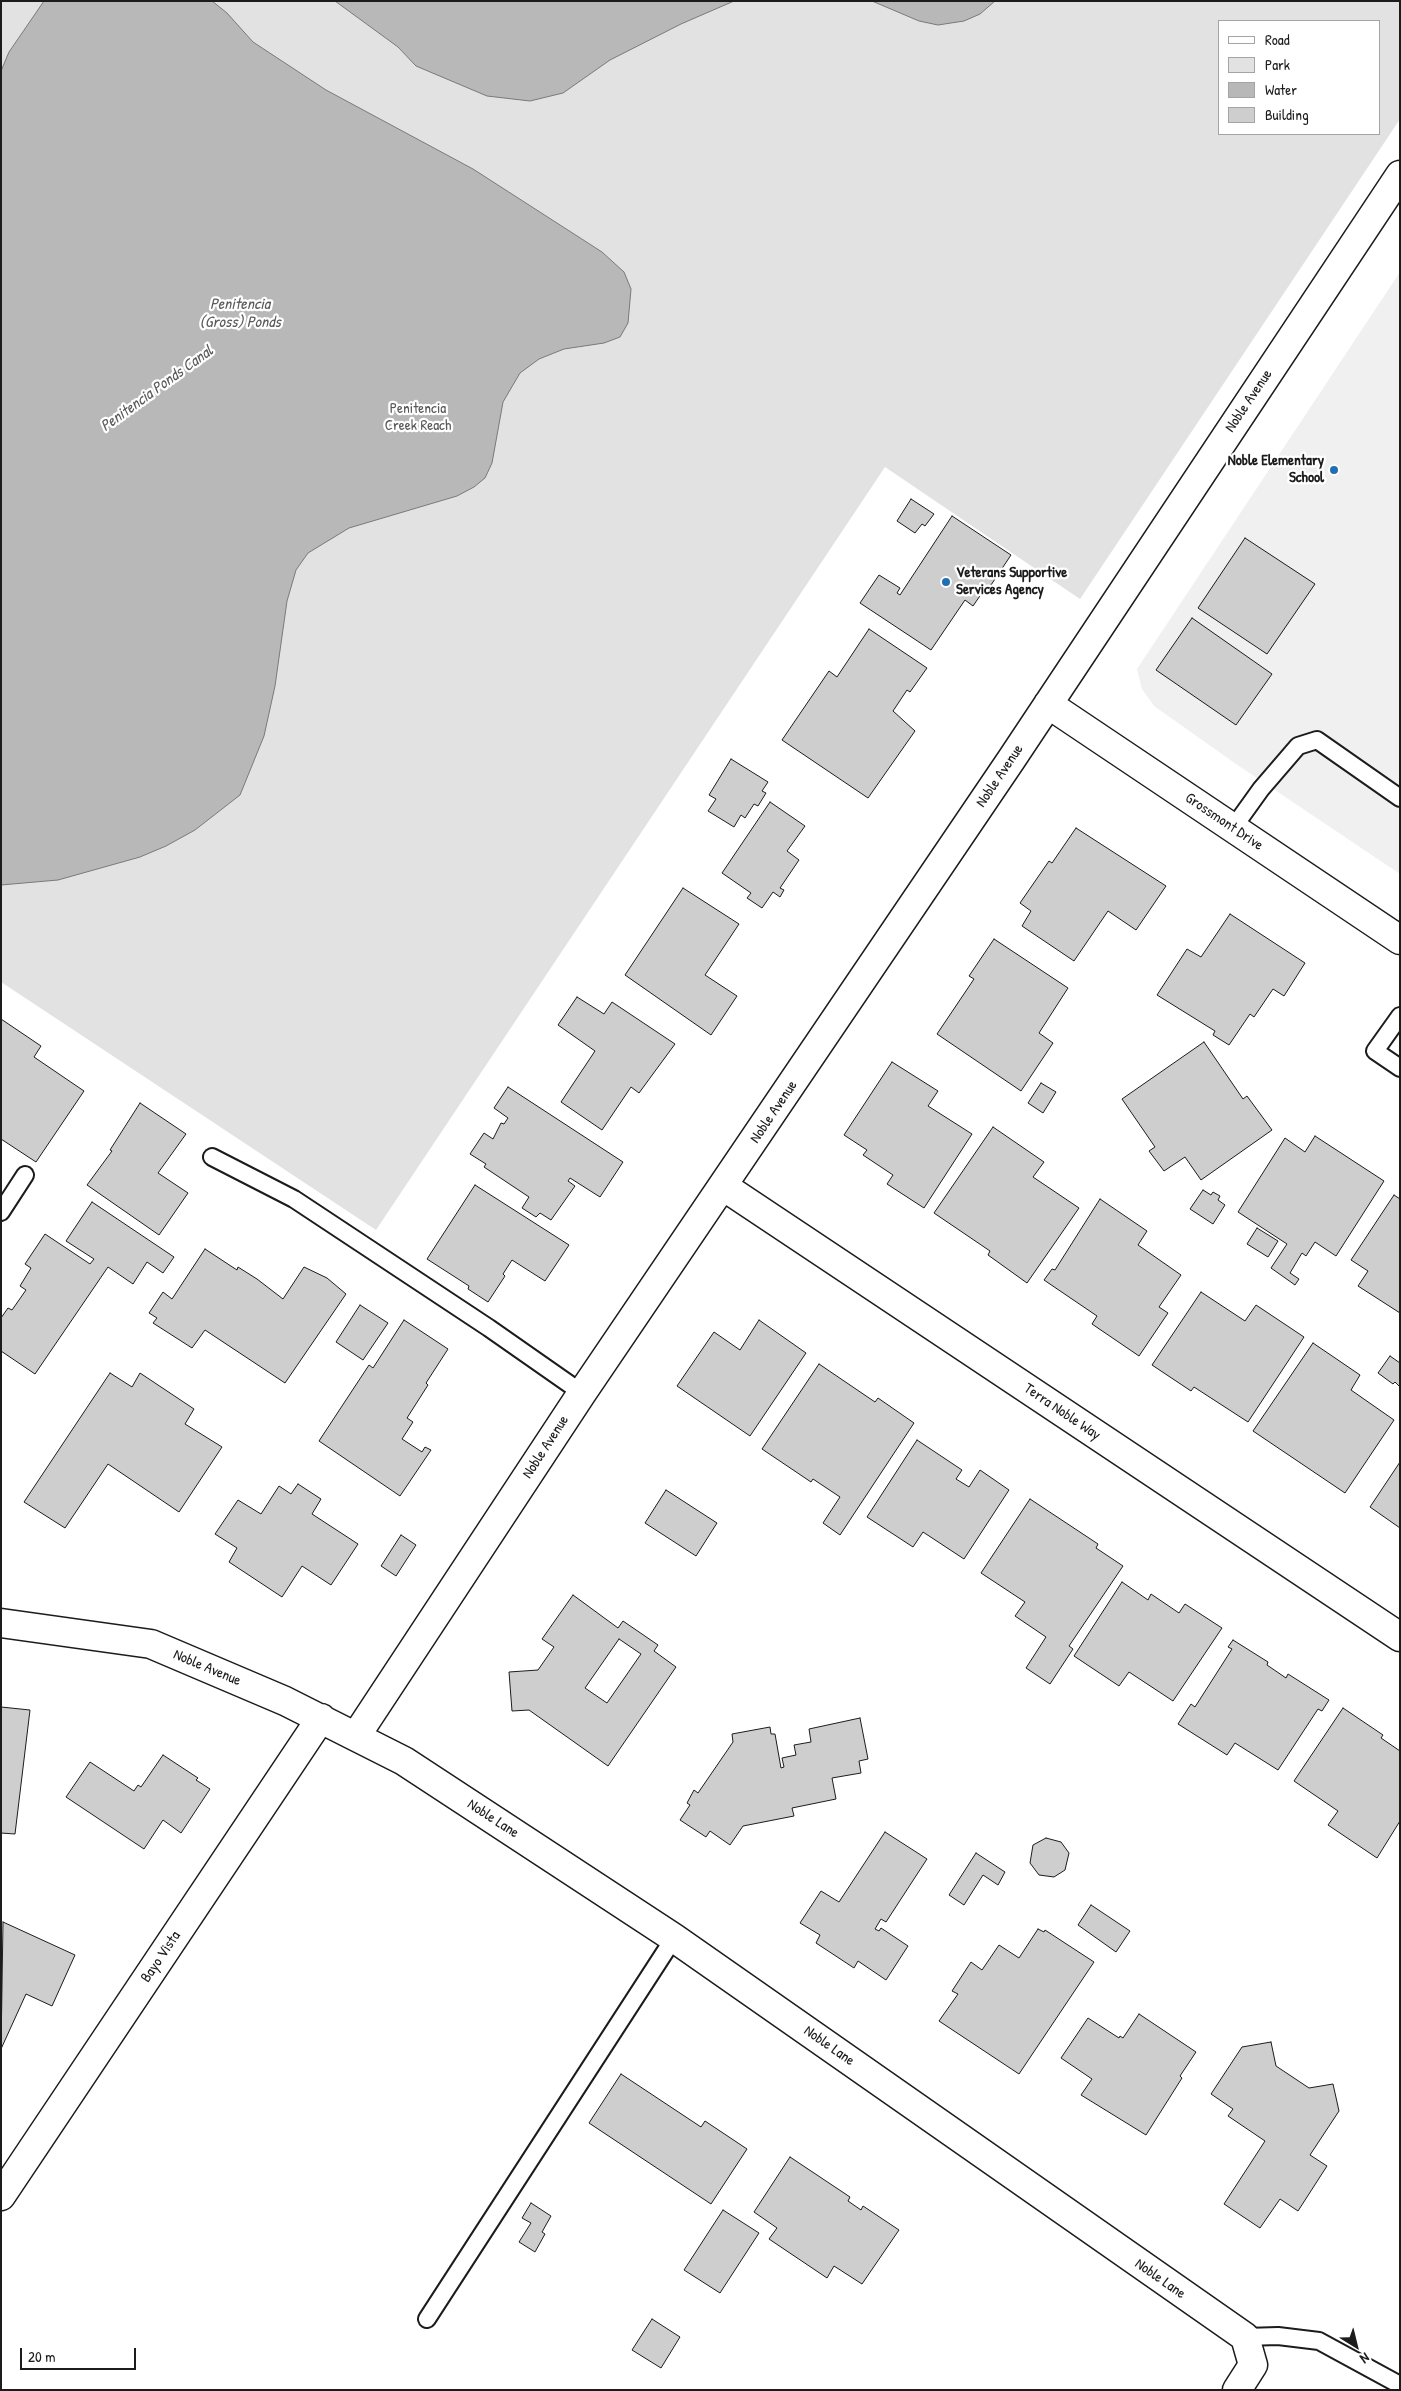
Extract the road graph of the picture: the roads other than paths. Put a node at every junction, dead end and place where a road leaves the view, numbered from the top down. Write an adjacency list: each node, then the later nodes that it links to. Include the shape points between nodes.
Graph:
1 (1400, 175): 2 (street, Noble Avenue)
2 (1048, 704): 4 (street, Grossmont Drive); 10 (street, Noble Avenue)
3 (1400, 798): 4 (lane, via 1317,740 1298,746 1261,789)
4 (1234, 828): 5 (street, Grossmont Drive)
5 (1400, 940)
6 (1400, 1016): 7 (lane, via 1375,1051)
7 (1400, 1068)
8 (212, 1157): 12 (lane, via 294,1199)
9 (25, 1175): 11 (lane)
10 (723, 1186): 12 (street, Noble Avenue); 14 (street, Terra Noble Way)
11 (1, 1212)
12 (582, 1393): 16 (street, Noble Avenue)
13 (1, 1622): 15 (street, Noble Avenue, via 151,1644)
14 (1400, 1637)
15 (321, 1718): 16 (street, Noble Avenue); 18 (street, Bayo Vista)
16 (356, 1736): 17 (street, Noble Lane, via 404,1761)
17 (674, 1938): 19 (lane); 20 (street, Noble Lane)
18 (1, 2196)
19 (427, 2319)
20 (1245, 2338): 21 (lane, via 1278,2336 1319,2341); 22 (street, via 1253,2365)
21 (1400, 2385)
22 (1237, 2390)

